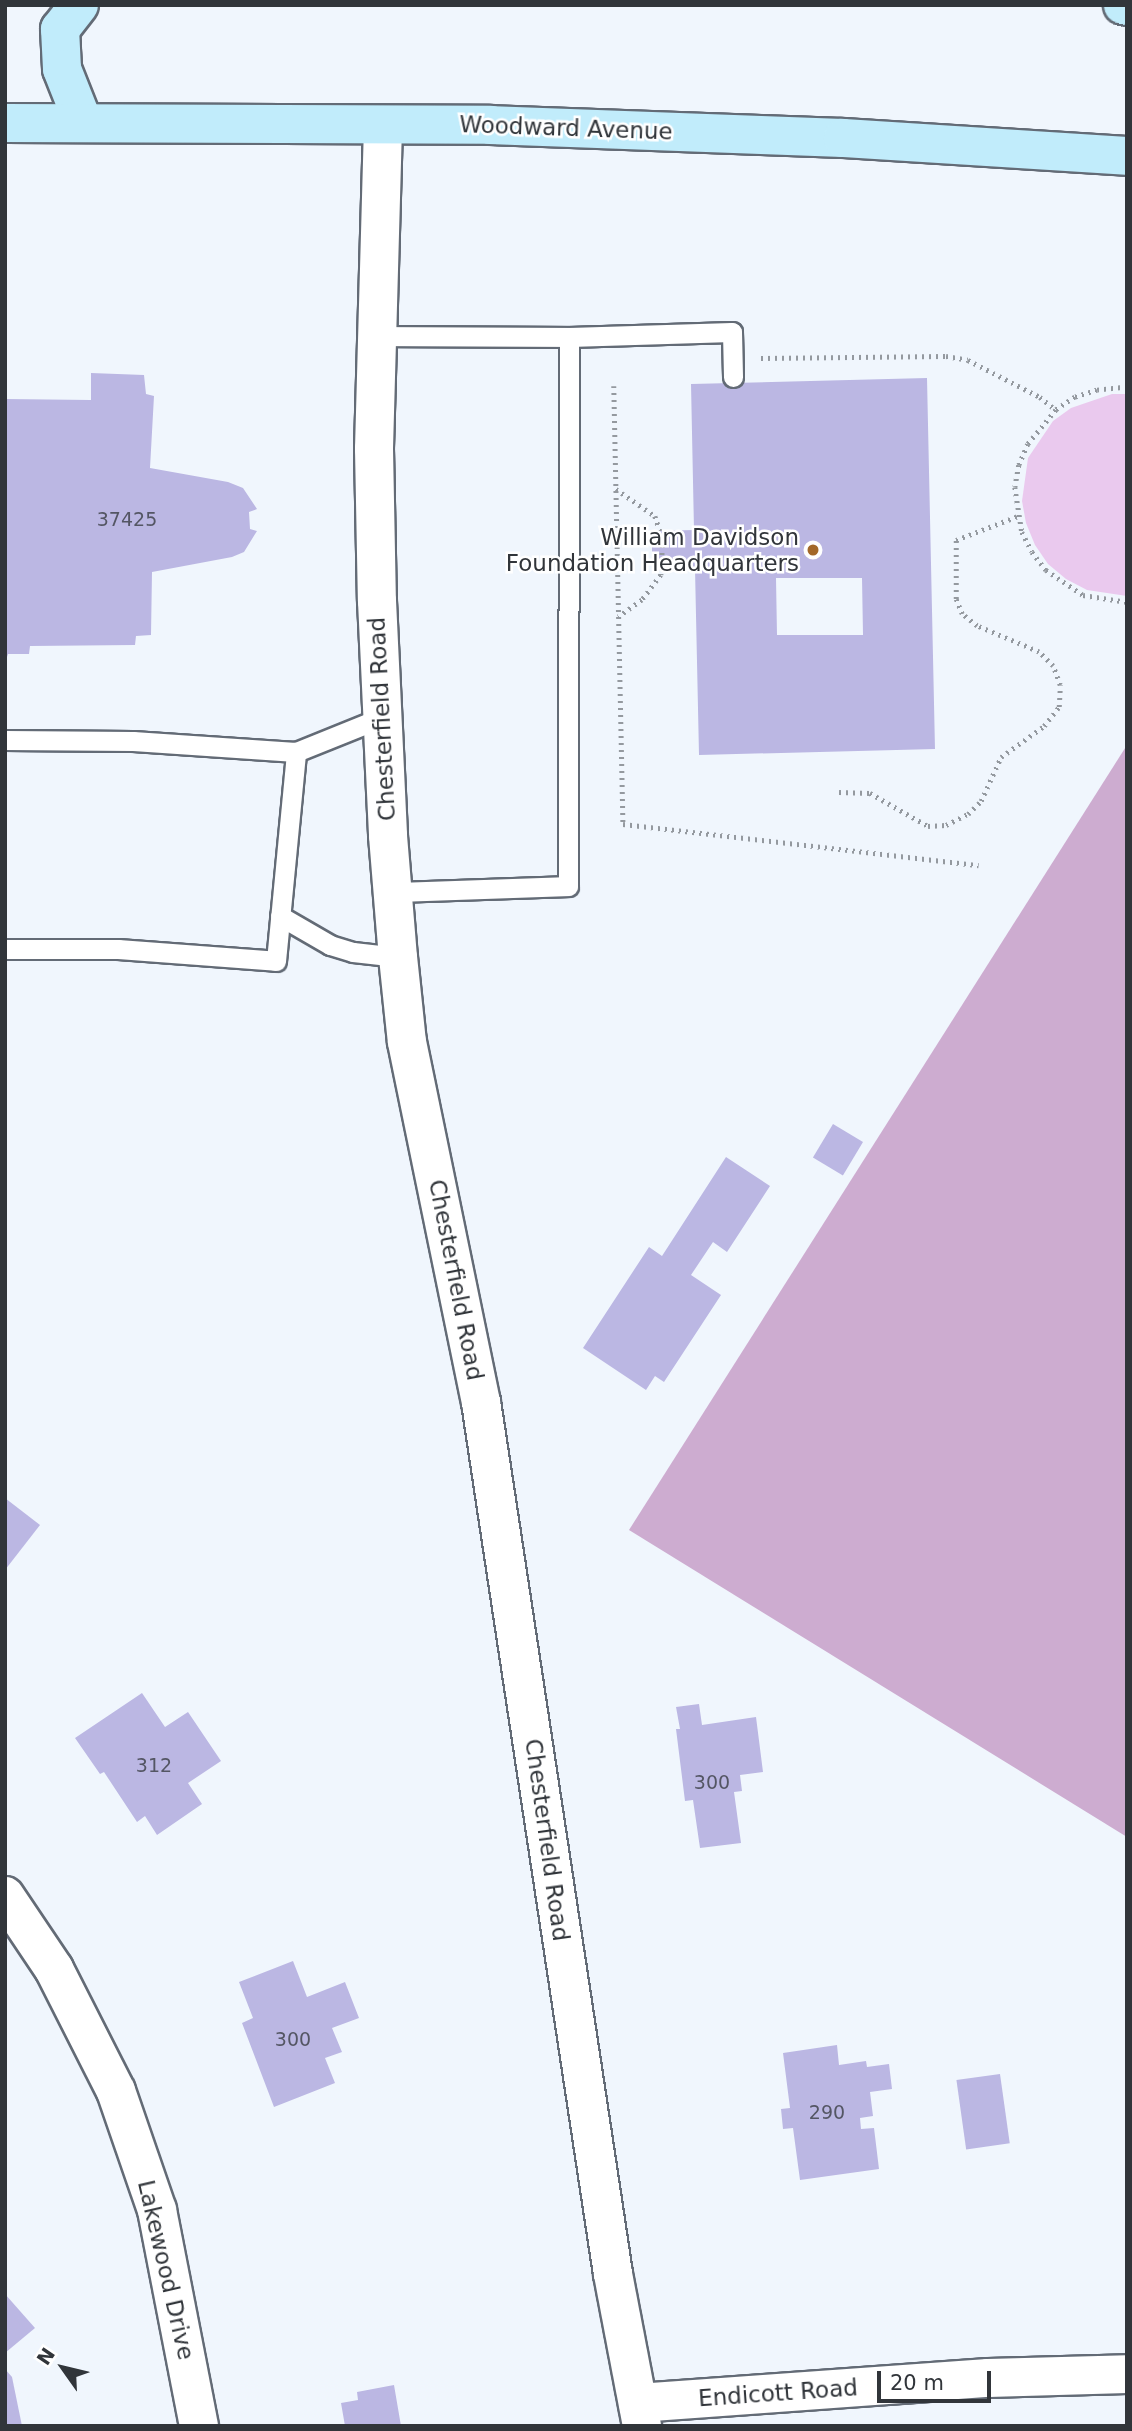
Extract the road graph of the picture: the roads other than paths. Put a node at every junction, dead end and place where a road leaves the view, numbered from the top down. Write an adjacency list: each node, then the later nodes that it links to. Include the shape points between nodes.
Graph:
1 (79, 5): 2 (main road, via 60,29 62,69)
2 (83, 122): 3 (main road, Woodward Avenue); 4 (main road, Woodward Avenue)
3 (5, 123)
4 (383, 126): 5 (main road, Woodward Avenue, via 503,125 843,138); 6 (street, Chesterfield Road)
5 (1127, 156)
6 (375, 336): 7 (lane); 9 (street, Chesterfield Road, via 377,601)
7 (569, 337): 8 (lane, via 733,332); 12 (lane, via 569,886)
8 (733, 368)
9 (383, 717): 11 (lane); 12 (street, Chesterfield Road)
10 (5, 740): 11 (lane, via 133,741)
11 (296, 752): 13 (lane)
12 (393, 892): 15 (street, Chesterfield Road)
13 (281, 916): 14 (lane, via 276,961 118,949); 15 (lane, via 330,945 353,953)
14 (5, 949)
15 (398, 957): 18 (street, Chesterfield Road, via 407,1042 481,1402 613,2274)
16 (5, 1896): 19 (street, Lakewood Drive, via 61,1980 116,2091 157,2210)
17 (1127, 2374): 18 (street, Endicott Road, via 988,2378)
18 (640, 2414)
19 (199, 2426)

